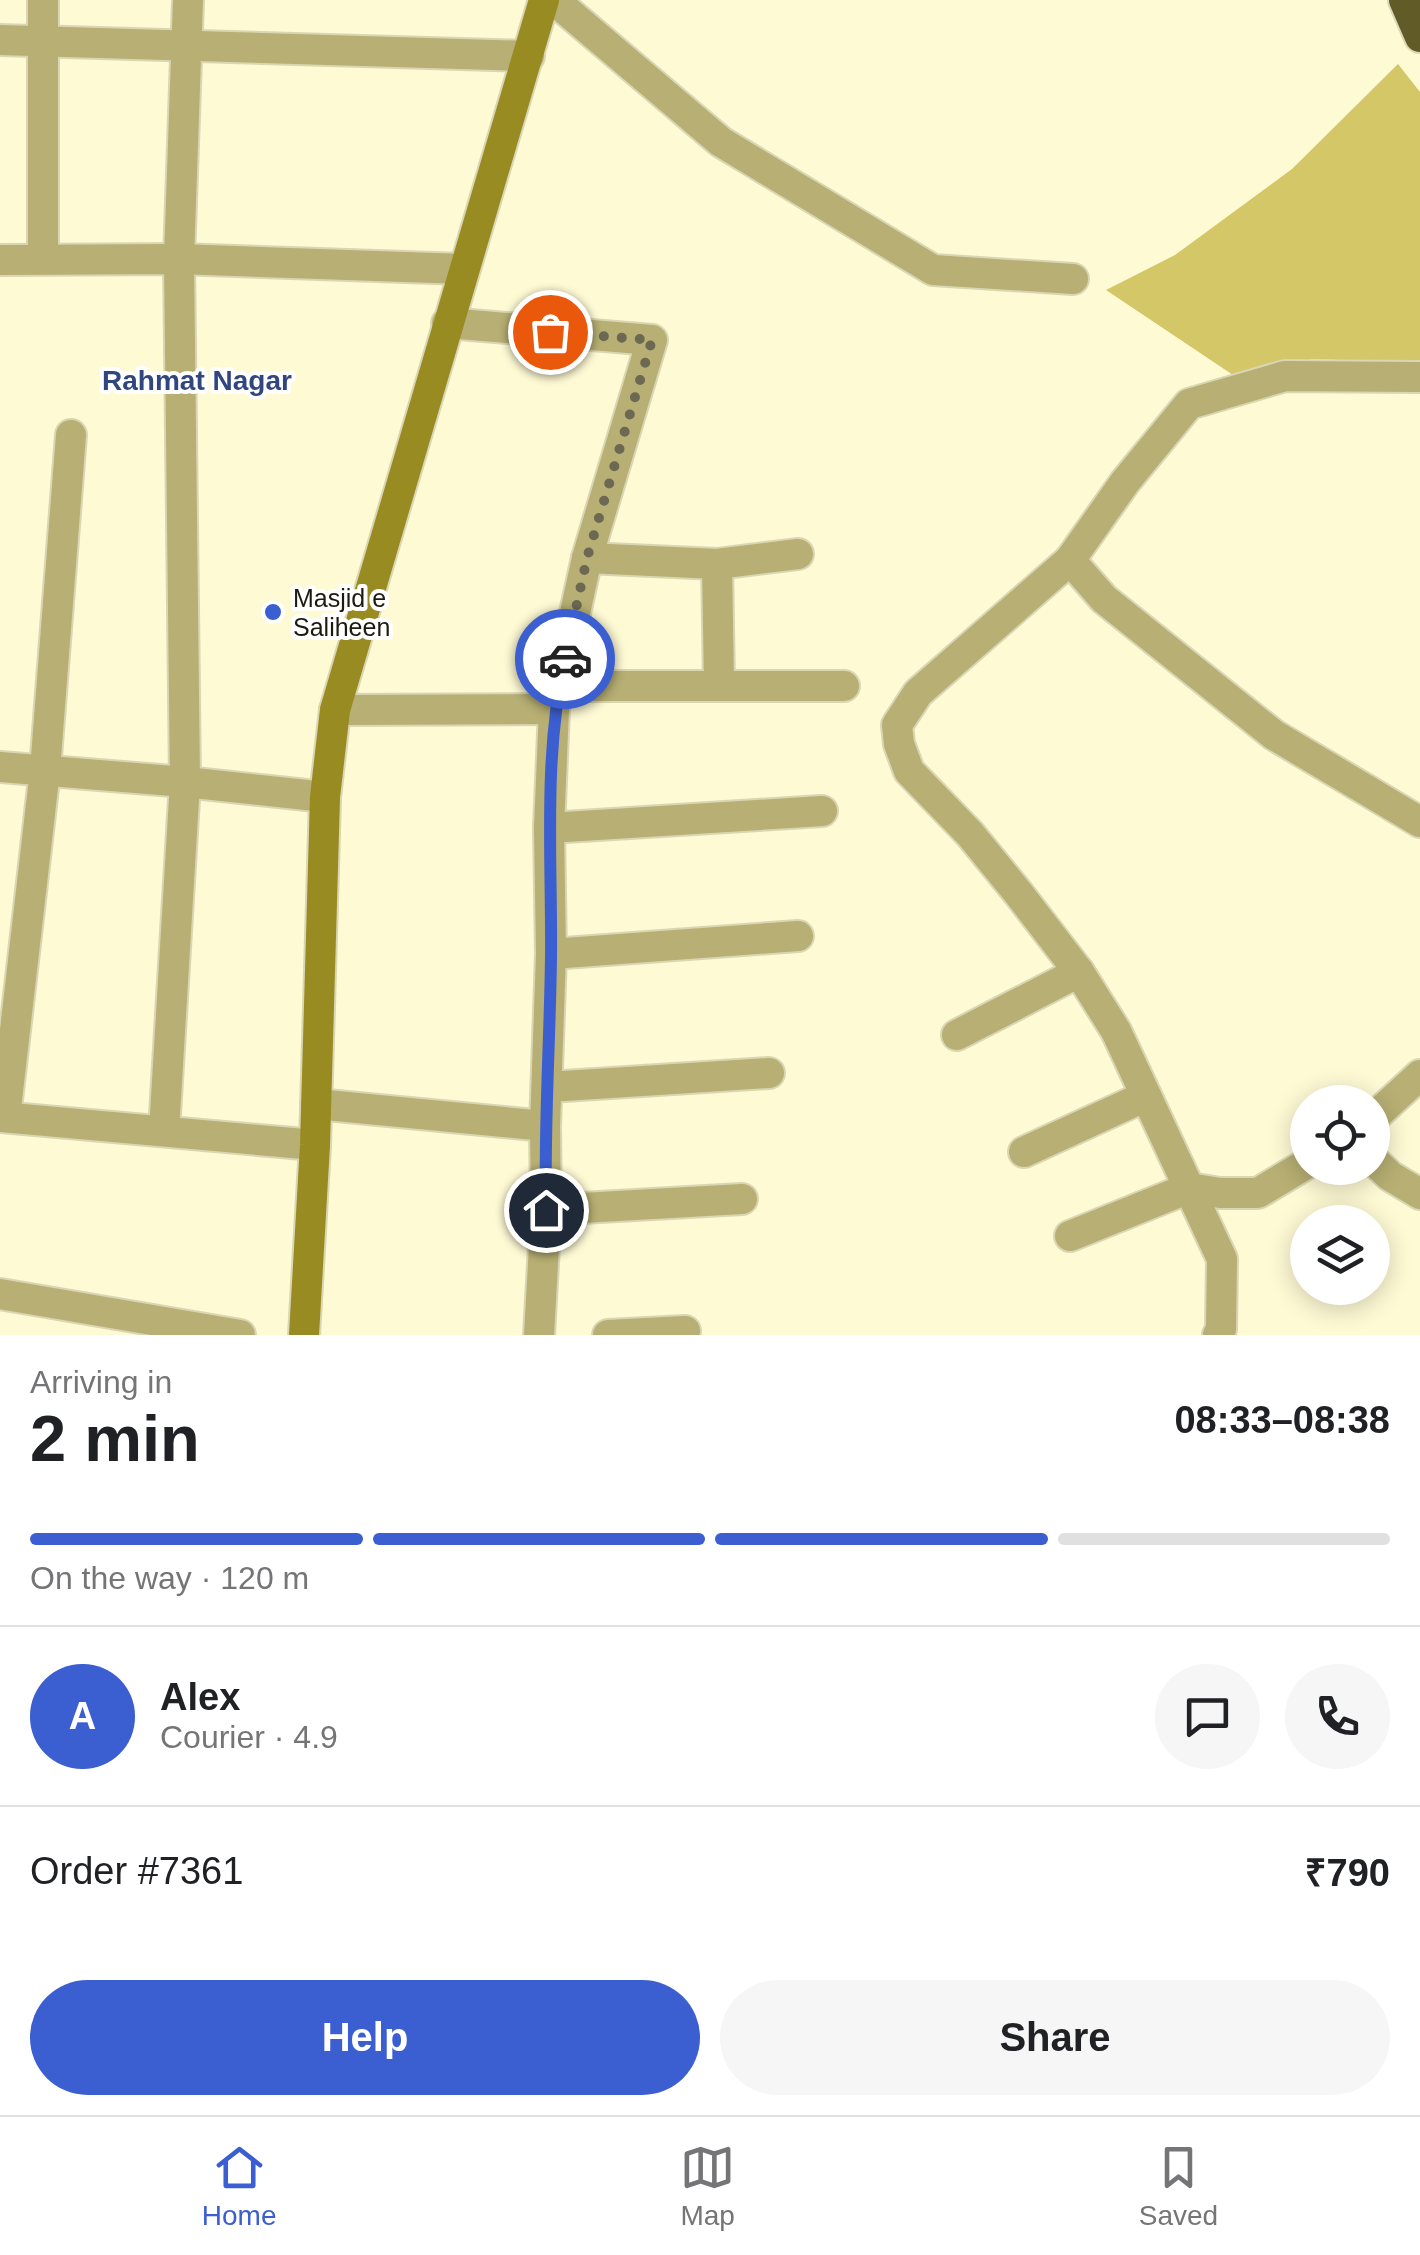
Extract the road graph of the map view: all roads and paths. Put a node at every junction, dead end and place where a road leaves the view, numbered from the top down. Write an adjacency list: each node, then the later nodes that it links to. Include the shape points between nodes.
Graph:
1 (42, 0): 9 (street)
2 (188, 0): 10 (street)
3 (544, 0): 11 (street)
4 (554, 0): 17 (street, via 721,142 933,270)
5 (1391, 0): 12 (street)
6 (1404, 0): 7 (highway)
7 (1420, 37)
8 (0, 40): 9 (street)
9 (42, 40): 10 (street); 13 (street)
10 (187, 44): 11 (street); 14 (street)
11 (530, 56): 16 (street)
12 (1420, 57)
13 (44, 258): 14 (street); 15 (street)
14 (180, 259): 16 (street); 31 (street)
15 (0, 260)
16 (464, 270): 18 (street)
17 (1073, 280)
18 (447, 323): 22 (street, via 652,340); 28 (street)
19 (1420, 376): 23 (street, via 1285,376 1189,404)
20 (71, 435): 30 (street)
21 (798, 554): 24 (street)
22 (587, 558): 24 (street); 27 (street)
23 (1070, 560): 34 (street, via 1104,598 1274,735); 38 (street, via 918,694 897,725 908,771 970,834)
24 (716, 564): 25 (street)
25 (719, 684): 26 (street); 27 (street)
26 (844, 686)
27 (556, 698): 28 (street); 35 (street)
28 (334, 710): 32 (street)
29 (0, 767): 30 (street)
30 (44, 770): 31 (street); 46 (street)
31 (185, 782): 32 (street); 48 (street)
32 (324, 797): 45 (street)
33 (822, 812): 35 (street)
34 (1420, 822)
35 (549, 828): 37 (street)
36 (798, 936): 37 (street)
37 (551, 954): 42 (street)
38 (1078, 972): 39 (street); 43 (street)
39 (957, 1035)
40 (769, 1072): 42 (street)
41 (1420, 1075): 44 (street)
42 (548, 1087): 47 (street)
43 (1146, 1096): 50 (street); 53 (street)
44 (1390, 1102)
45 (316, 1104): 47 (street); 49 (street)
46 (2, 1117): 48 (street)
47 (544, 1126): 56 (street)
48 (164, 1131): 49 (street)
49 (315, 1146): 62 (street)
50 (1024, 1152)
51 (1290, 1173): 53 (street, via 1258,1192)
52 (1390, 1176): 54 (street)
53 (1189, 1188): 57 (street); 65 (street, via 1222,1259)
54 (1420, 1194)
55 (742, 1198): 56 (street)
56 (546, 1210): 63 (street)
57 (1070, 1236)
58 (0, 1294): 59 (street)
59 (181, 1331): 61 (street)
60 (684, 1331): 64 (street)
61 (240, 1335)
62 (304, 1335)
63 (539, 1335)
64 (608, 1335)
65 (1218, 1335)

